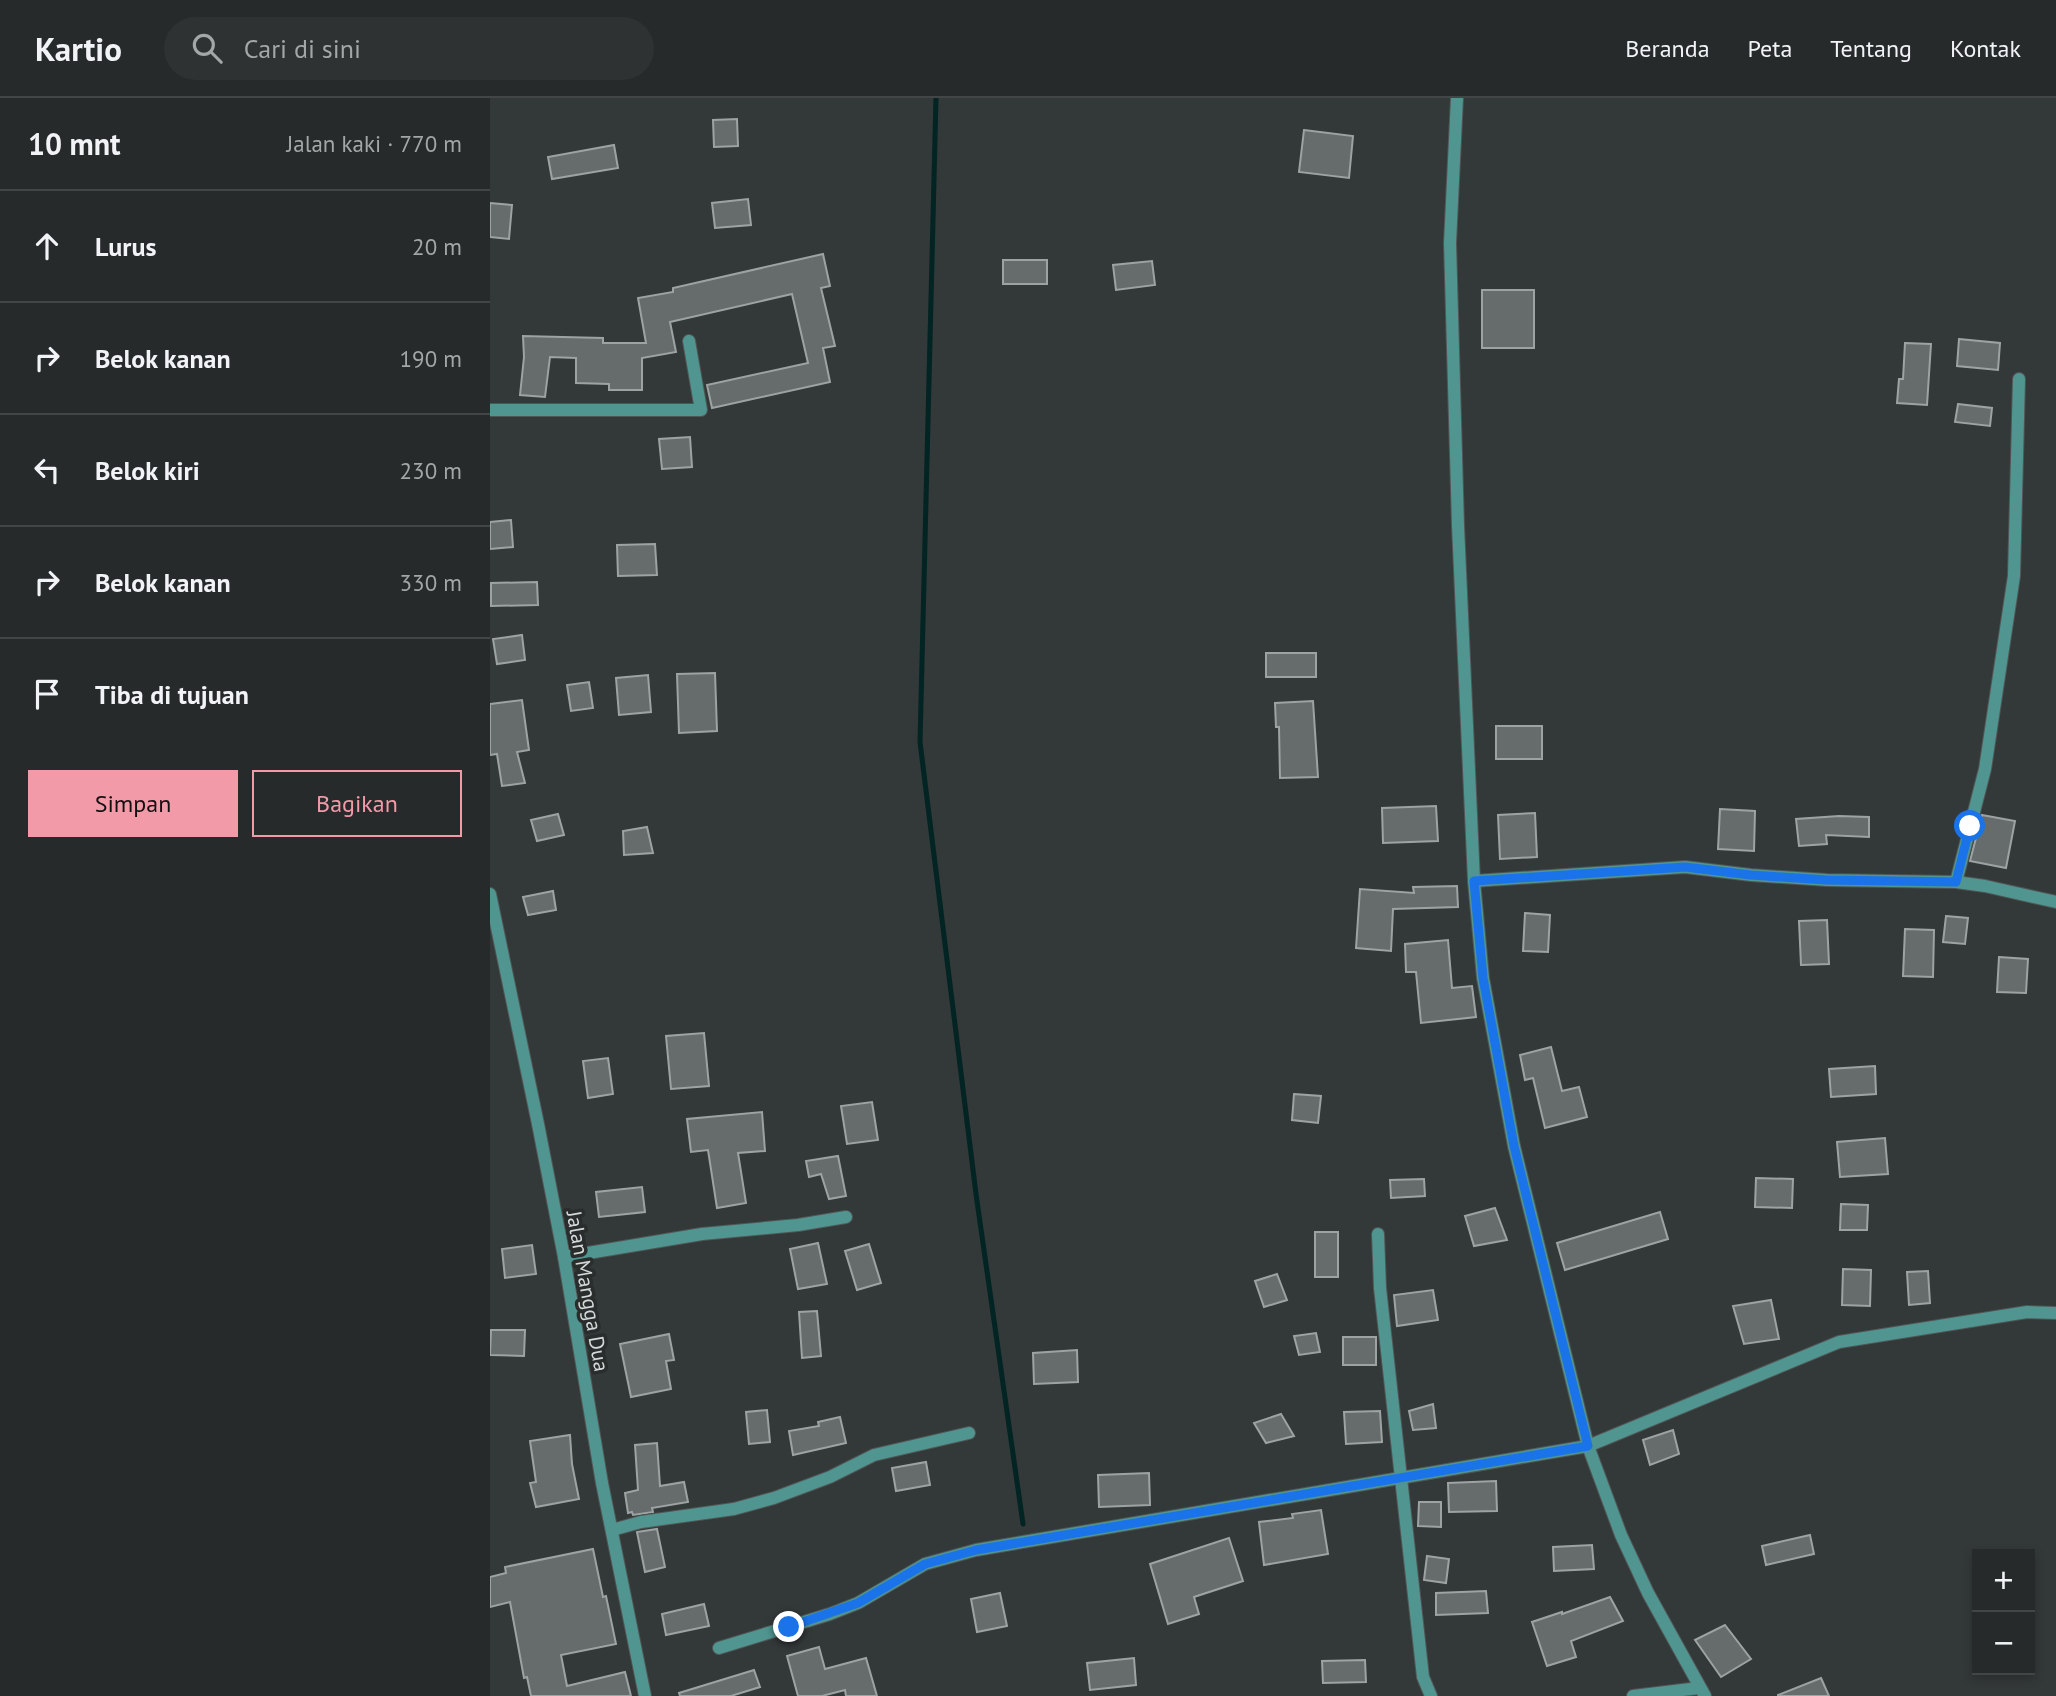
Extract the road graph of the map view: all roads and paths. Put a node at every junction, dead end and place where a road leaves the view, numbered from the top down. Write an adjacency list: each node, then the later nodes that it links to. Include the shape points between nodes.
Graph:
1 (1457, 98): 5 (street, via 1450,243)
2 (689, 341): 4 (street, via 701,410)
3 (2019, 379): 6 (street, via 2014,576 1985,769)
4 (490, 410)
5 (1474, 881): 6 (street, via 1685,867 1827,880); 14 (street, via 1483,978 1514,1146)
6 (1956, 882): 8 (street)
7 (490, 894): 11 (street, Jalan Mangga Dua)
8 (2056, 902)
9 (846, 1217): 11 (street)
10 (1378, 1234): 15 (street)
11 (564, 1257): 16 (street, Jalan Mangga Dua)
12 (2056, 1313): 14 (street, via 2027,1312 1839,1342)
13 (969, 1433): 16 (street, via 874,1455 774,1499)
14 (1588, 1446): 15 (street); 18 (street, via 1648,1593)
15 (1400, 1479): 17 (street, via 976,1550 925,1564 830,1614); 20 (street, via 1423,1677)
16 (612, 1530): 19 (street, Jalan Mangga Dua)
17 (719, 1648)
18 (1702, 1692): 21 (street)
19 (645, 1696)
20 (1431, 1696)
21 (1633, 1696)

